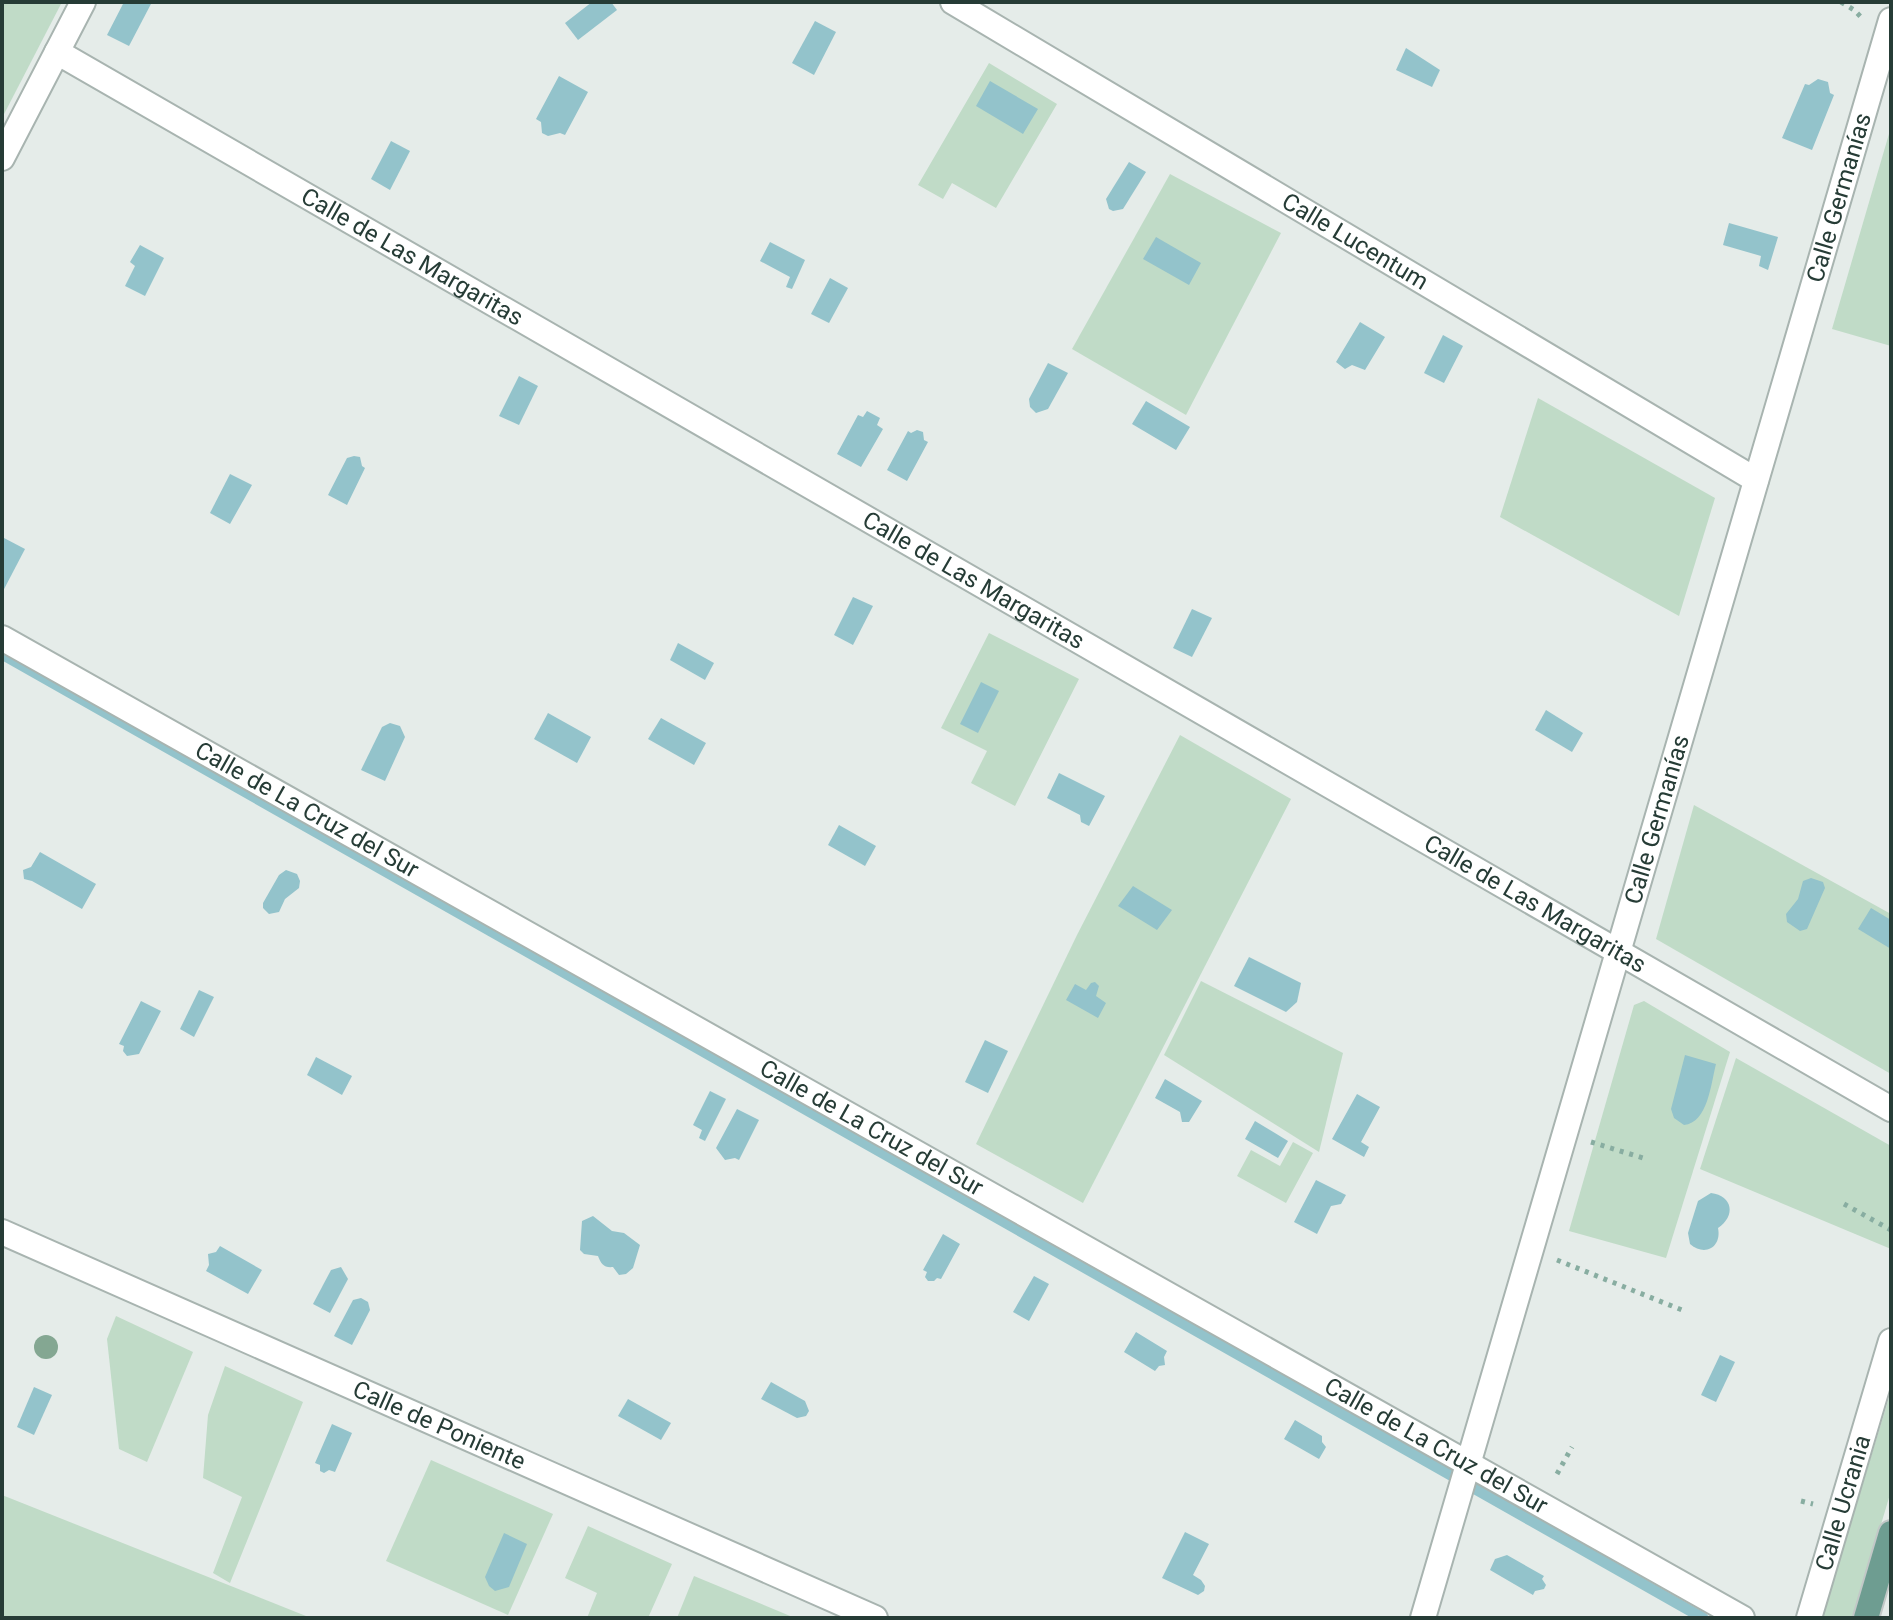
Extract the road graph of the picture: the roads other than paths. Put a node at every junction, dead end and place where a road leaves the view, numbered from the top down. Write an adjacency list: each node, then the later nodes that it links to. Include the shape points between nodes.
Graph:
1 (83, 2): 6 (street)
2 (953, 2): 8 (street, Calle Lucentum)
3 (1885, 2): 4 (street)
4 (1891, 6)
5 (1891, 20): 8 (street, Calle Germanías)
6 (57, 52): 7 (street); 10 (street, Calle de Las Margaritas)
7 (2, 158)
8 (1756, 480): 10 (street, Calle Germanías)
9 (2, 638): 14 (street, Calle de La Cruz del Sur)
10 (1620, 953): 11 (street, Calle de Las Margaritas); 14 (street, Calle Germanías)
11 (1891, 1109)
12 (2, 1232): 16 (street, Calle de Poniente)
13 (1891, 1341): 19 (street, Calle Ucrania)
14 (1468, 1465): 17 (street, Calle Germanías); 18 (street, Calle de La Cruz del Sur)
15 (1891, 1533): 20 (main road)
16 (875, 1618)
17 (1423, 1618)
18 (1742, 1618)
19 (1809, 1618)
20 (1866, 1618)

